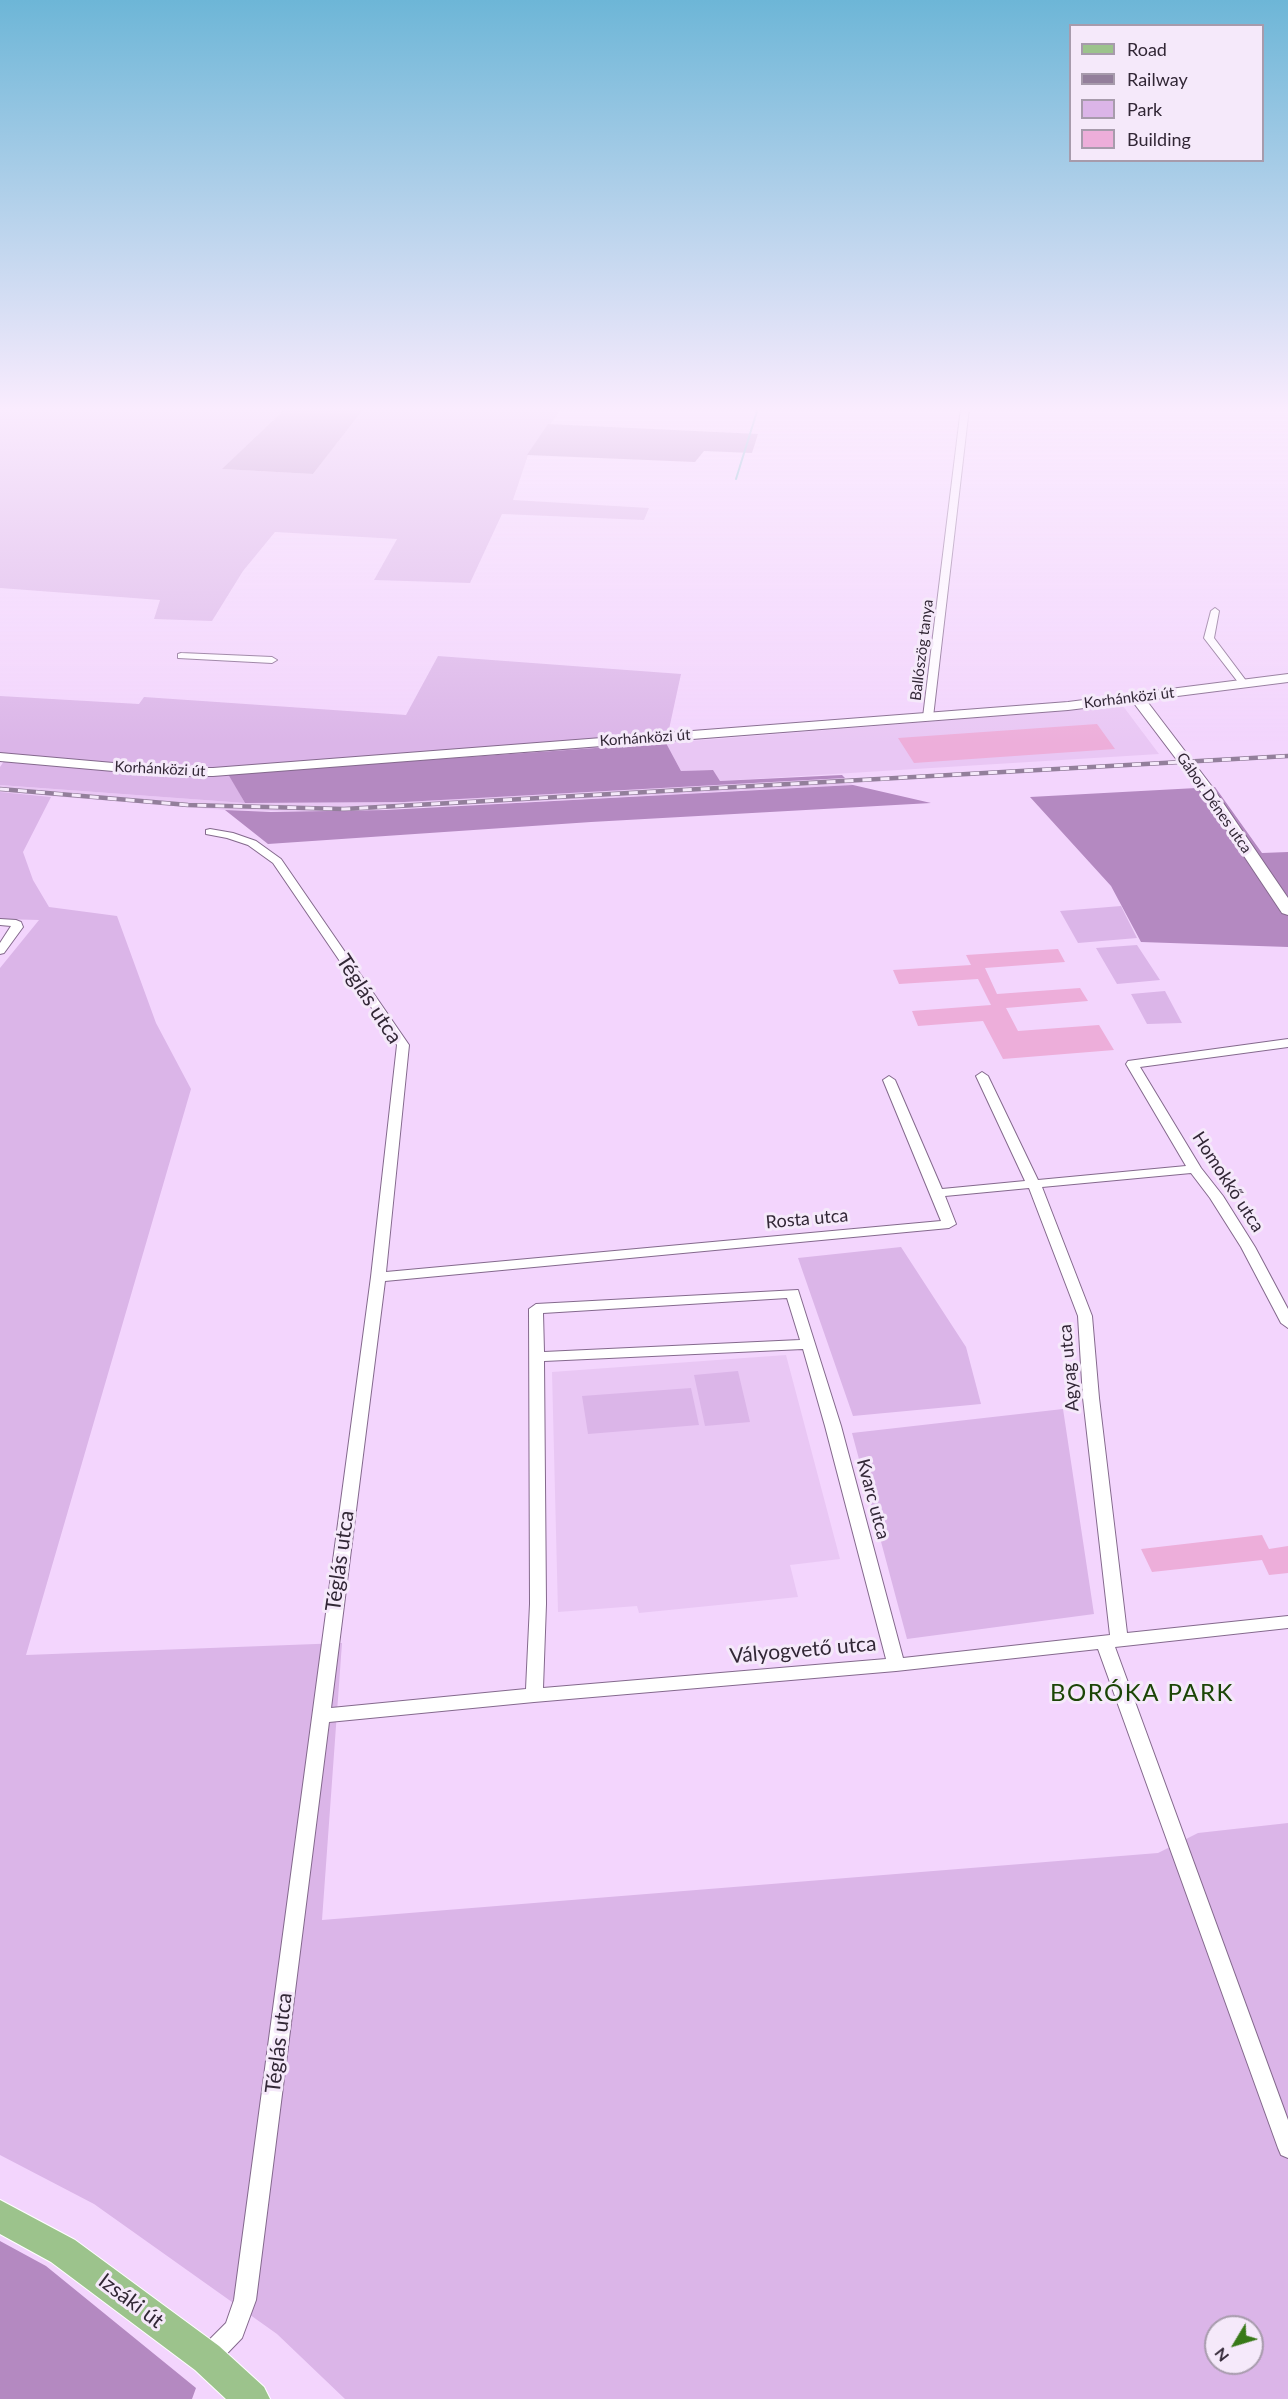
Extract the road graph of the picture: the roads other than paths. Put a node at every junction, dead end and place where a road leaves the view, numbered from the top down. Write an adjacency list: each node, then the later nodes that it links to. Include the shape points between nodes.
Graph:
1 (952, 520): 8 (street, Ballószög tanya)
2 (1215, 611): 6 (street, via 1209,638)
3 (181, 656): 4 (street)
4 (272, 660)
5 (1288, 678): 6 (street, Korhánközi út)
6 (1244, 684): 7 (street, Korhánközi út)
7 (1137, 698): 8 (street, Korhánközi út); 11 (street, Gábor Dénes utca, via 1208,791)
8 (928, 717): 9 (street, Korhánközi út, via 213,772 170,772)
9 (0, 756)
10 (210, 832): 20 (street, Téglás utca, via 252,843 277,861 403,1045)
11 (1288, 910)
12 (0, 922): 13 (street, via 12,922 17,927)
13 (0, 951)
14 (1288, 1043): 17 (street, Homokkő utca, via 1132,1064)
15 (982, 1076): 18 (street, Agyag utca)
16 (889, 1080): 19 (street)
17 (1195, 1169): 18 (street); 21 (street, Homokkő utca, via 1248,1248)
18 (1034, 1185): 19 (street); 25 (street, Agyag utca, via 1085,1316)
19 (937, 1193): 20 (street, Rosta utca, via 949,1224)
20 (378, 1277): 28 (street, Téglás utca)
21 (1288, 1323)
22 (808, 1344): 23 (street); 23 (street, Kvarc utca, via 793,1293 536,1309); 26 (street, Kvarc utca)
23 (537, 1357): 27 (street, via 538,1604)
24 (1288, 1622): 25 (street, Vályogvető utca)
25 (1112, 1640): 26 (street, Vályogvető utca); 29 (street, Agyag utca)
26 (897, 1665): 27 (street, Vályogvető utca)
27 (534, 1695): 28 (street, Vályogvető utca)
28 (322, 1716): 31 (street, Téglás utca, via 245,2301 234,2330)
29 (1288, 2148)
30 (0, 2216): 31 (main road, Izsáki út, via 63,2251)
31 (207, 2358): 32 (main road, Izsáki út)
32 (252, 2399)

